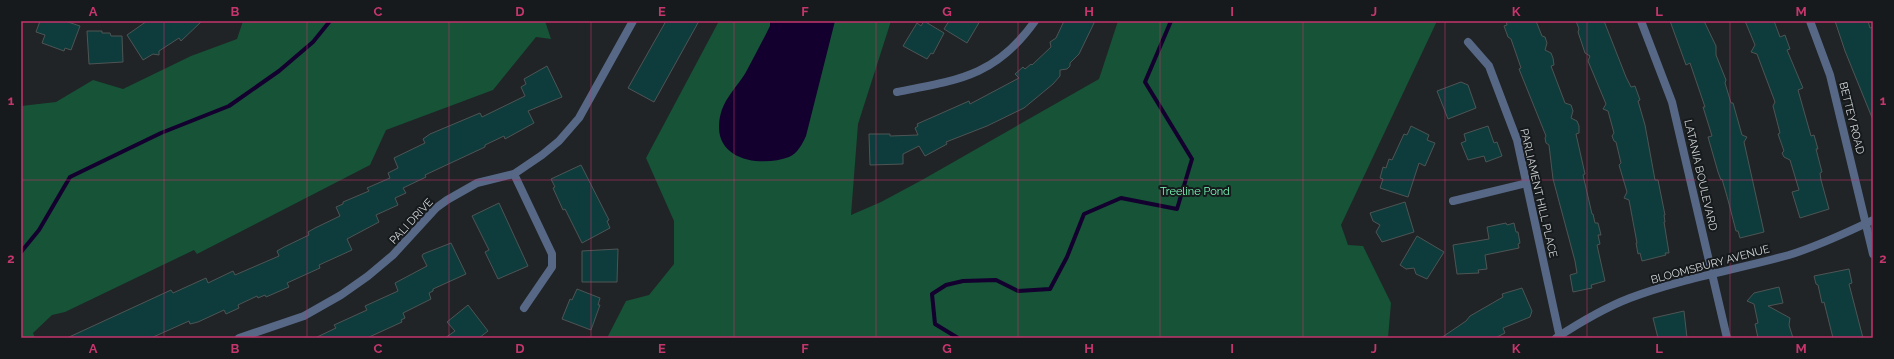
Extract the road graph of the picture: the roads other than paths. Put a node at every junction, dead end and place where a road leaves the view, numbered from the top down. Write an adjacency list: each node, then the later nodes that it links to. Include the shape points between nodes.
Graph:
1 (632, 21): 7 (street, PALI DRIVE, via 575,124 542,156)
2 (1036, 21): 6 (street, via 1015,47 989,67 953,82)
3 (1641, 21): 12 (street, LATANIA BOULEVARD, via 1672,102)
4 (1810, 21): 10 (street, BETTEY ROAD, via 1830,75)
5 (1468, 42): 8 (street, PARLIAMENT HILL PLACE, via 1489,66 1517,140)
6 (898, 92)
7 (514, 174): 13 (street, via 552,254 552,267); 15 (street, PALI DRIVE, via 477,184 447,200 436,208 393,255 341,294 304,316)
8 (1527, 183): 9 (street); 14 (street, PARLIAMENT HILL PLACE)
9 (1453, 201)
10 (1870, 221): 11 (street, BETTEY ROAD); 12 (street, BLOOMSBURY AVENUE, via 1802,251)
11 (1873, 254)
12 (1712, 274): 14 (street, BLOOMSBURY AVENUE, via 1631,298); 16 (street, LATANIA BOULEVARD)
13 (524, 308)
14 (1558, 337)
15 (239, 338)
16 (1727, 338)

